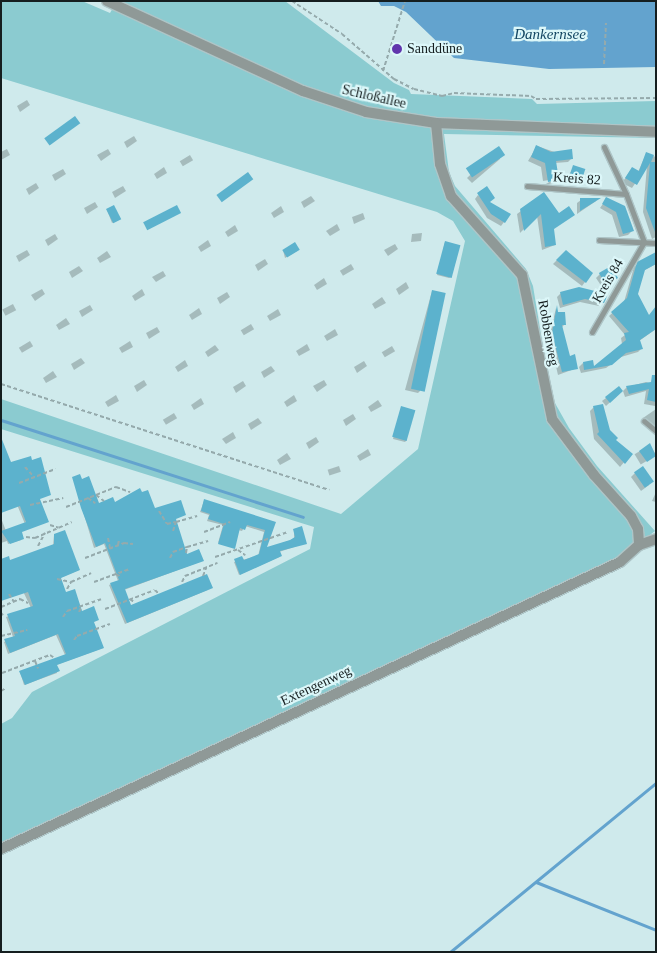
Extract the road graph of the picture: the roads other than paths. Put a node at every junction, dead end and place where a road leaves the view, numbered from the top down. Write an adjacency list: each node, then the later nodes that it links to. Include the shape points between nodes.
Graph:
1 (107, 1): 2 (street, Schloßallee, via 334,102 366,112)
2 (436, 123): 3 (street, Schloßallee); 14 (street, Robbenweg, via 440,164 452,196 522,275 552,419 594,475 631,516 638,529)
3 (656, 132)
4 (604, 147): 6 (lane)
5 (527, 186): 6 (lane, Kreis 82)
6 (626, 194): 8 (lane)
7 (599, 240): 8 (lane)
8 (644, 242): 9 (lane); 10 (lane, Kreis 84)
9 (656, 243)
10 (592, 332)
11 (644, 421): 12 (lane)
12 (656, 431)
13 (656, 539): 14 (street)
14 (639, 545): 15 (street, Extengenweg, via 620,562)
15 (1, 849)

